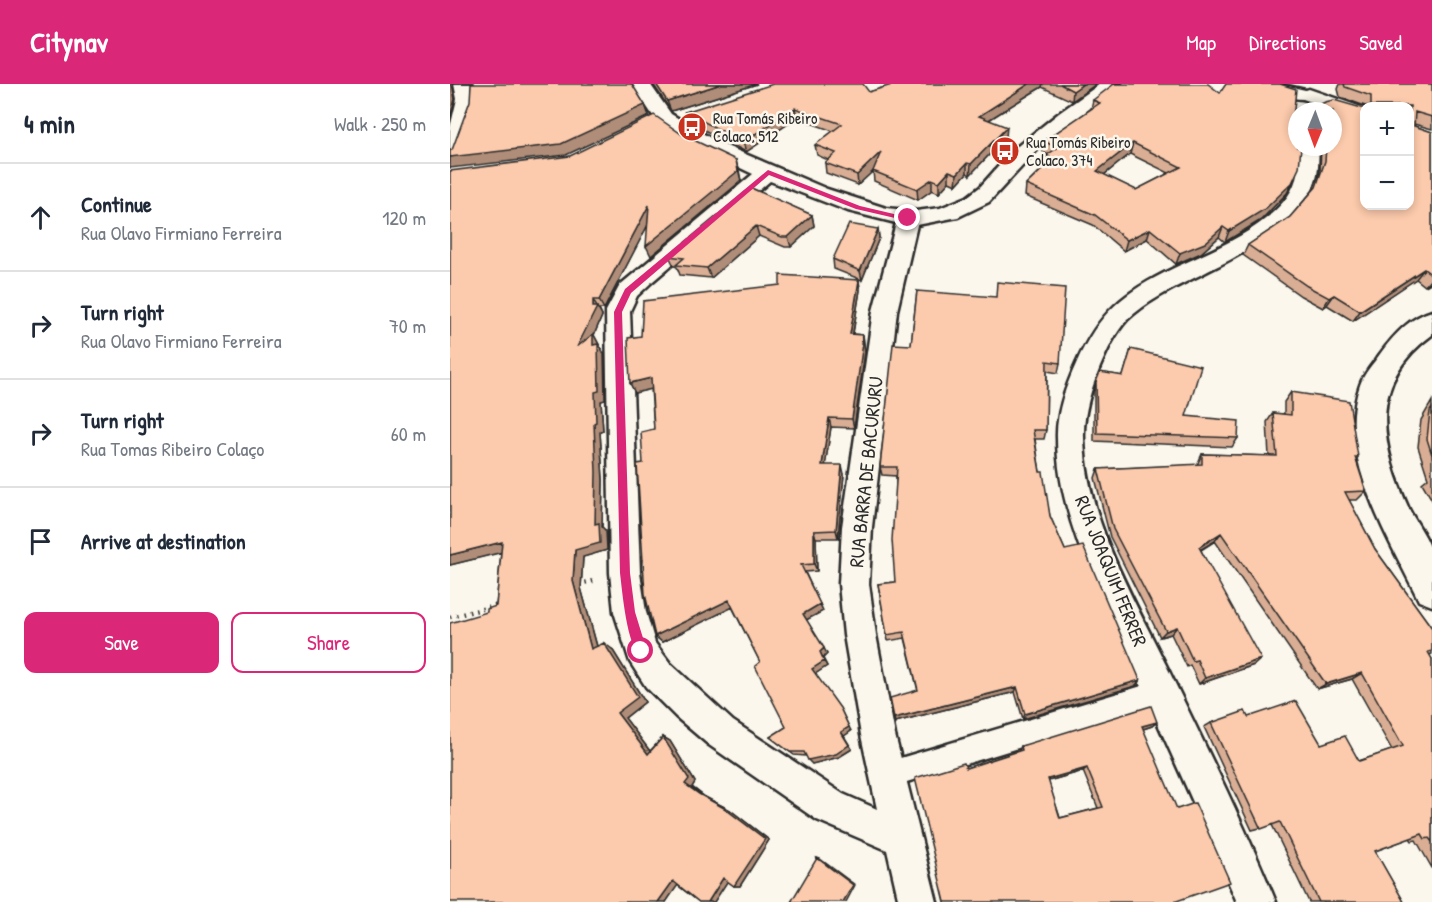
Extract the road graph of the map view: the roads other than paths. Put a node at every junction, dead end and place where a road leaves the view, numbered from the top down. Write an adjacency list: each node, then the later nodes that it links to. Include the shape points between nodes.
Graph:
1 (463, 84): 12 (street, via 466,104)
2 (641, 84): 11 (street)
3 (1112, 84): 15 (street, via 1027,148 975,202 955,210)
4 (1266, 84): 6 (street)
5 (1324, 84): 7 (street)
6 (1306, 102)
7 (1308, 102)
8 (1342, 110): 10 (street)
9 (689, 113): 11 (street)
10 (1360, 113)
11 (658, 121): 14 (street)
12 (450, 155)
13 (1308, 156): 18 (street, RUA JOAQUIM FERRER, via 1300,190 1276,221 1250,241 1146,294 1119,315 1101,340 1074,406 1070,437 1074,475 1088,525)
14 (768, 172): 15 (street, via 858,208); 20 (street, via 645,275 628,291 618,312 625,573 630,612 641,651 658,675 721,733 830,807)
15 (908, 218): 19 (street, RUA BARRA DE BACURURU, via 885,310 857,527 854,584)
16 (1432, 321): 17 (main road, via 1417,329 1398,349 1375,385 1369,420 1386,494)
17 (1432, 589)
18 (1162, 692): 19 (street); 22 (street, RUA JOAQUIM FERRER)
19 (887, 775): 20 (street, RUA BARRA DE BACURURU)
20 (904, 839): 21 (street, RUA BARRA DE BACURURU)
21 (918, 902)
22 (1257, 902)

